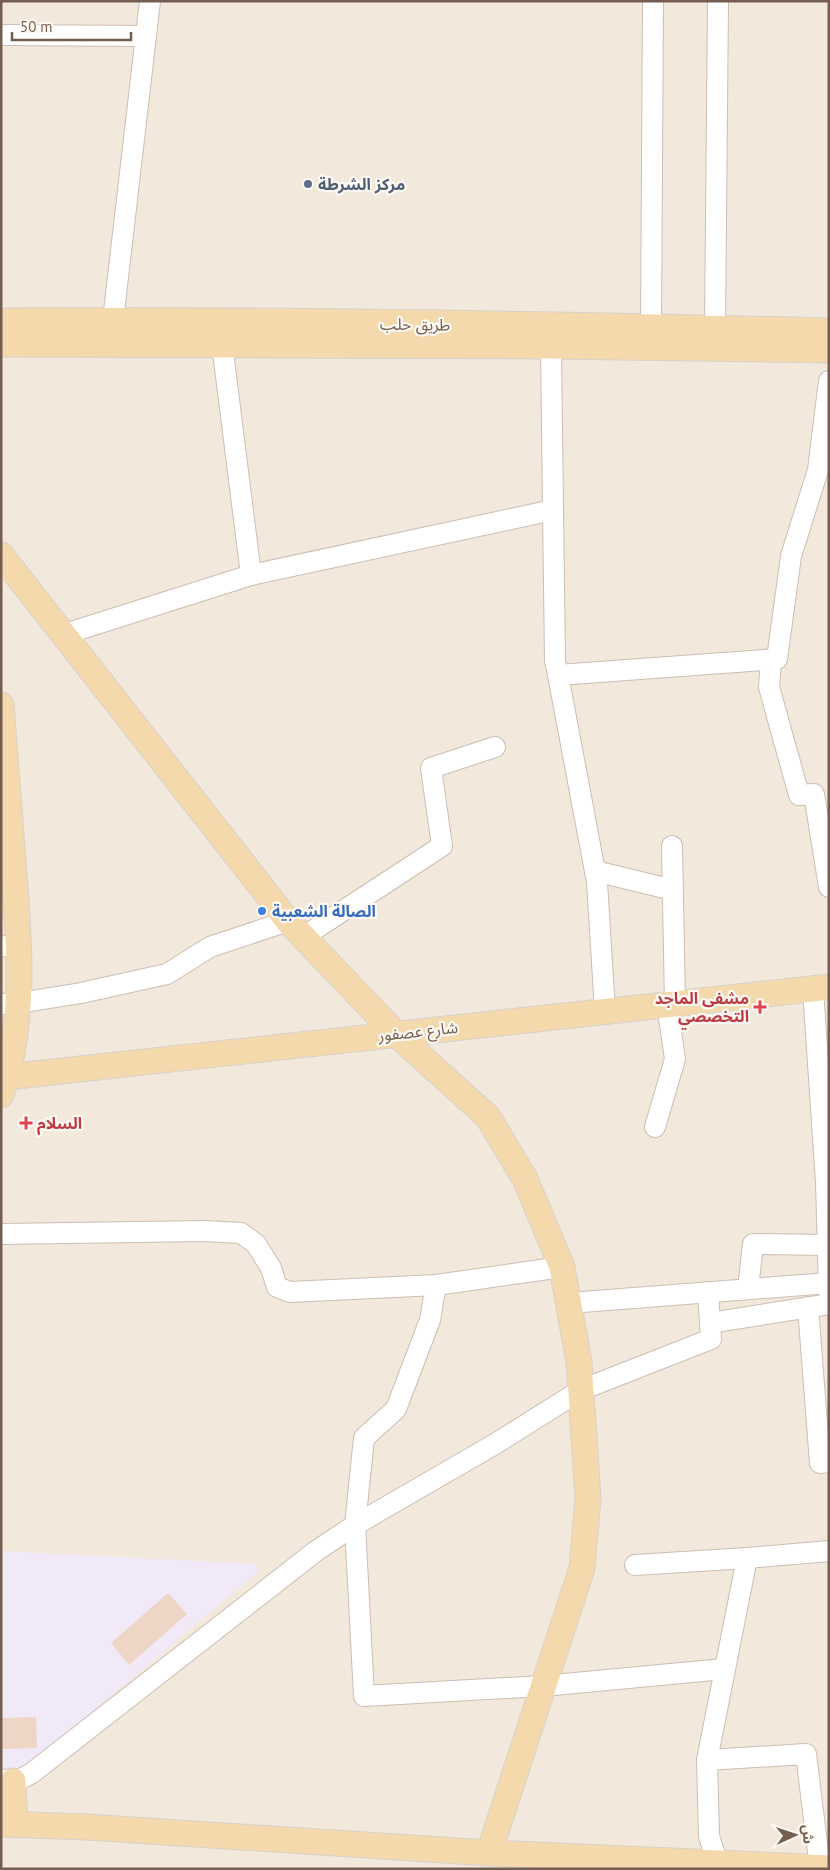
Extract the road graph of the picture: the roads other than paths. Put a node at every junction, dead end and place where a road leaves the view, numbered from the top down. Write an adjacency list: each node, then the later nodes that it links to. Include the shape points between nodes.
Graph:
1 (150, 1): 5 (street)
2 (653, 1): 8 (street)
3 (718, 1): 9 (street)
4 (1, 35): 5 (street)
5 (146, 36): 6 (street)
6 (113, 320): 7 (main road, طريق حلب); 8 (main road, طريق حلب)
7 (1, 321)
8 (651, 328): 9 (main road, طريق حلب)
9 (715, 328): 10 (main road, طريق حلب)
10 (829, 331)
11 (1, 344): 12 (main road)
12 (222, 344): 13 (main road); 18 (street)
13 (551, 346): 14 (main road); 16 (street)
14 (829, 350)
15 (829, 381): 20 (street, via 818,470 791,556 777,659)
16 (553, 510): 18 (street); 21 (street, via 555,661)
17 (1, 555): 19 (main road)
18 (251, 575): 19 (street)
19 (65, 634): 29 (main road)
20 (771, 660): 21 (street); 24 (street, via 769,687 799,795 814,794)
21 (558, 675): 26 (street)
22 (1, 705): 30 (main road)
23 (495, 747): 29 (street, via 431,768 442,846)
24 (825, 839): 27 (street)
25 (672, 846): 28 (street)
26 (595, 871): 28 (street); 34 (street)
27 (829, 887)
28 (673, 890): 33 (street)
29 (295, 929): 32 (street, via 210,947 167,974 81,993); 35 (main road)
30 (11, 947): 32 (main road)
31 (821, 988): 33 (main road, شارع عصفور); 39 (street)
32 (10, 1004): 36 (main road)
33 (671, 1004): 34 (main road, شارع عصفور); 37 (street, via 675,1059)
34 (606, 1011): 35 (main road, شارع عصفور)
35 (396, 1034): 36 (main road, شارع عصفور); 40 (main road, via 488,1117 525,1179)
36 (4, 1086)
37 (655, 1128)
38 (1, 1234): 41 (street, via 241,1233 256,1244 271,1268 277,1287 290,1292)
39 (827, 1245): 42 (street); 43 (street, via 754,1244)
40 (562, 1267): 41 (street); 45 (main road)
41 (436, 1285): 51 (street, via 430,1320 396,1409 364,1438)
42 (828, 1286): 43 (street)
43 (748, 1289): 44 (street)
44 (708, 1292): 45 (street); 48 (street)
45 (569, 1303): 49 (main road)
46 (829, 1304): 47 (street)
47 (808, 1308): 48 (street); 50 (street, via 820,1463)
48 (711, 1331): 49 (street)
49 (581, 1390): 51 (street); 56 (main road, via 588,1498 582,1568)
50 (829, 1462)
51 (355, 1525): 56 (street, via 364,1696); 58 (street, via 32,1773 21,1779)
52 (829, 1551): 53 (street)
53 (747, 1558): 54 (street); 55 (street)
54 (635, 1565)
55 (724, 1669): 56 (street); 57 (street)
56 (543, 1686): 61 (main road)
57 (707, 1760): 59 (street, via 806,1754); 62 (street, via 709,1836)
58 (7, 1780): 60 (main road)
59 (821, 1808): 63 (street)
60 (8, 1824): 61 (main road, via 87,1827)
61 (486, 1861): 62 (main road)
62 (725, 1866): 63 (main road)
63 (820, 1868): 64 (main road)
64 (829, 1868)

